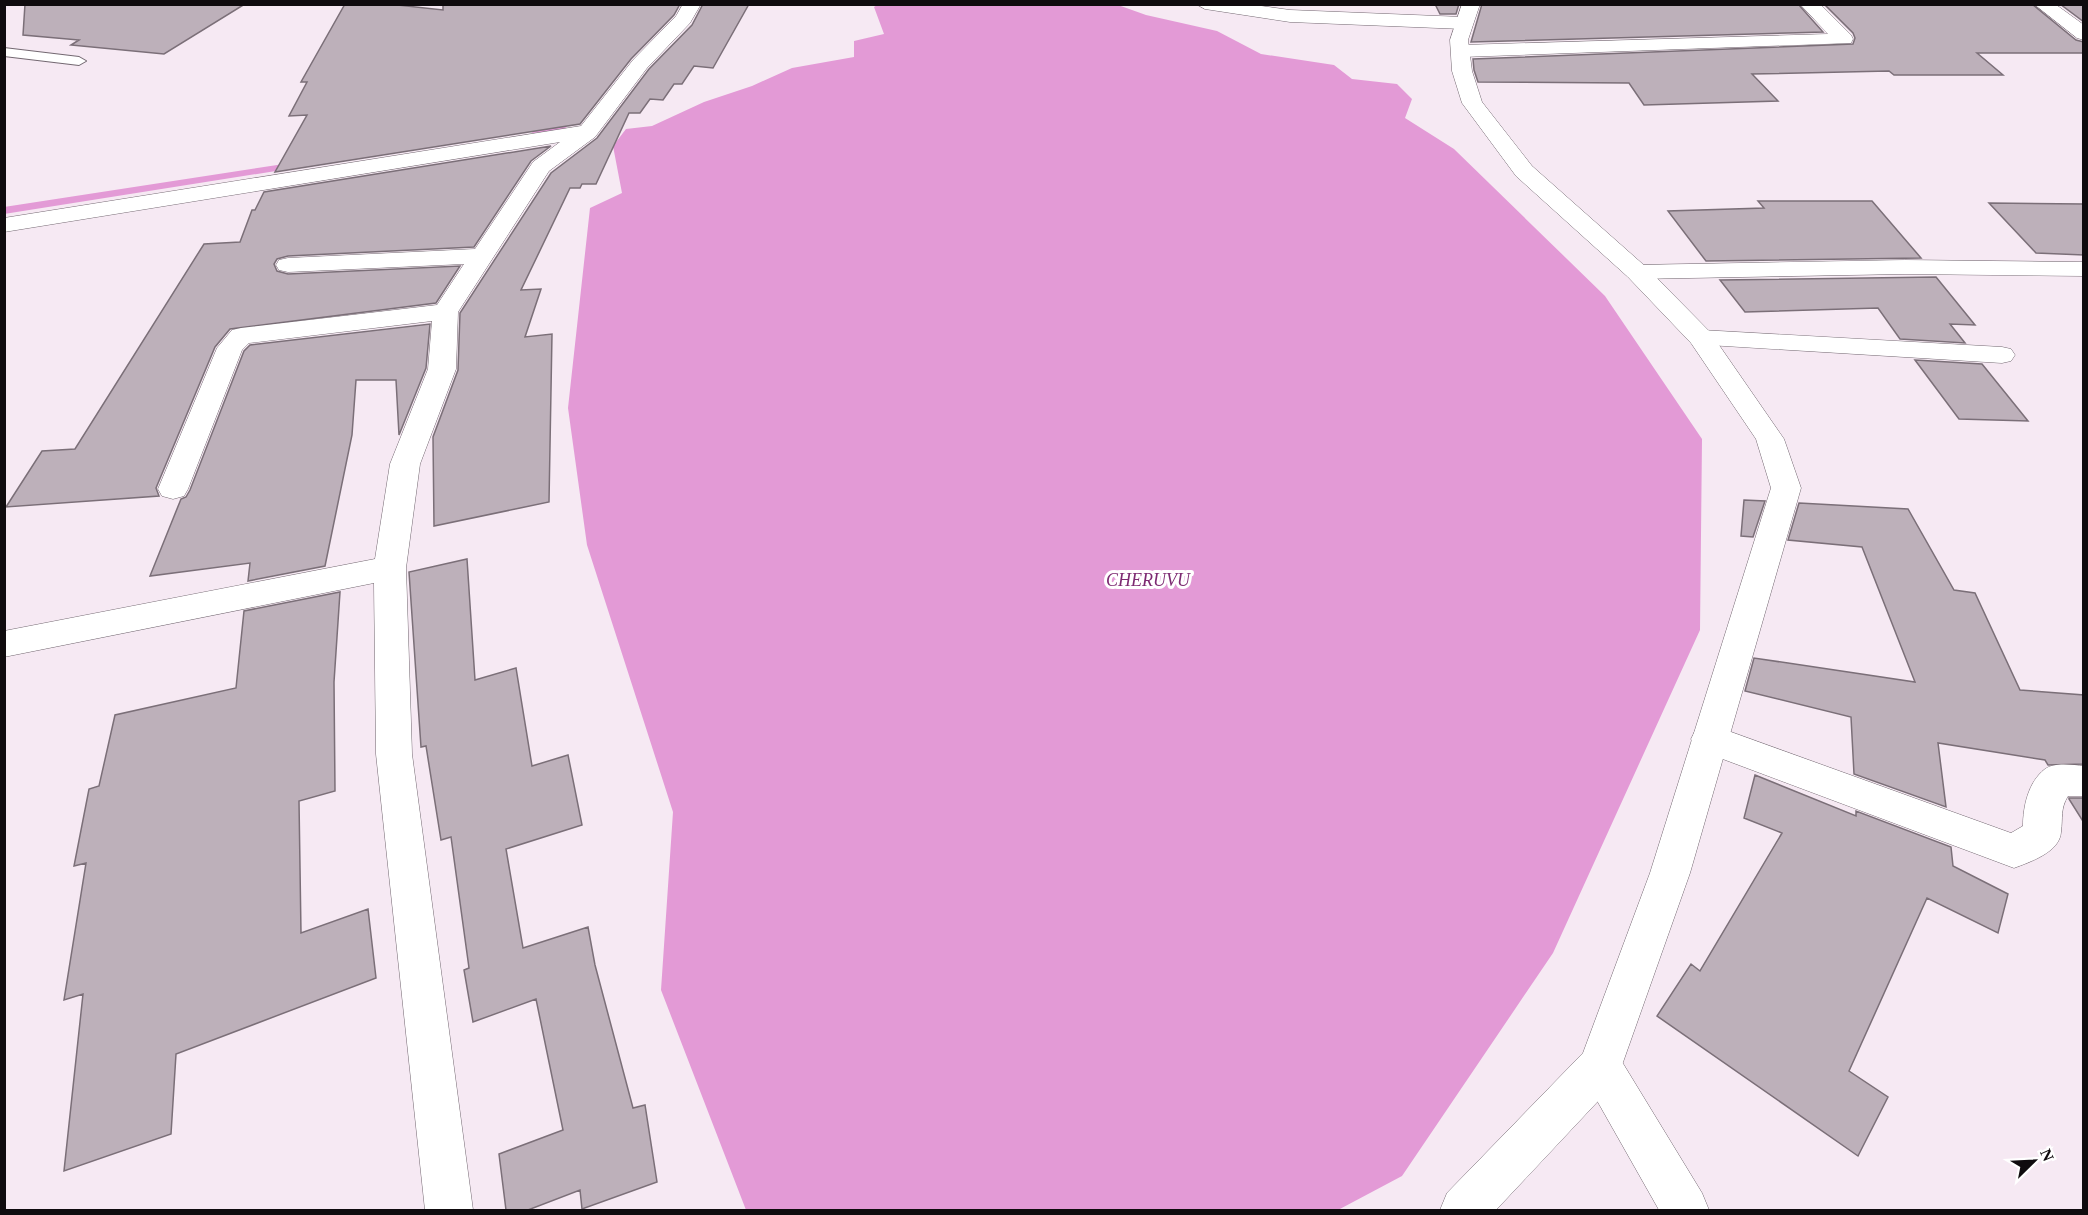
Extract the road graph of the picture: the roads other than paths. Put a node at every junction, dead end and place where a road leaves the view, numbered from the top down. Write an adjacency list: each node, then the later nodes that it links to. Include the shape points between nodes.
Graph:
1 (692, 4): 9 (street)
2 (1205, 4): 5 (street, via 1290,16 1386,18)
3 (1809, 4): 5 (street, via 1844,39)
4 (2043, 4): 6 (street)
5 (1466, 26): 14 (street, via 1462,71 1472,103 1524,171)
6 (2084, 34)
7 (4, 52): 8 (lane)
8 (79, 61)
9 (587, 132): 10 (street); 11 (street, via 541,167)
10 (4, 225)
11 (484, 256): 12 (street); 15 (street)
12 (288, 265)
13 (2084, 269): 14 (street, via 1905,267)
14 (1637, 272): 16 (street)
15 (445, 312): 18 (street, via 241,336 230,348); 19 (street, via 442,369 405,464)
16 (1701, 338): 17 (street); 21 (street, via 1770,439 1786,488)
17 (2002, 355)
18 (173, 489)
19 (390, 568): 20 (street); 24 (street, via 394,754)
20 (4, 644)
21 (1709, 739): 22 (street, via 2014,850 2042,835 2042,804 2058,780); 23 (street, via 1670,873)
22 (2084, 781)
23 (1600, 1067): 25 (street); 26 (street)
24 (449, 1210)
25 (1464, 1210)
26 (1685, 1210)

